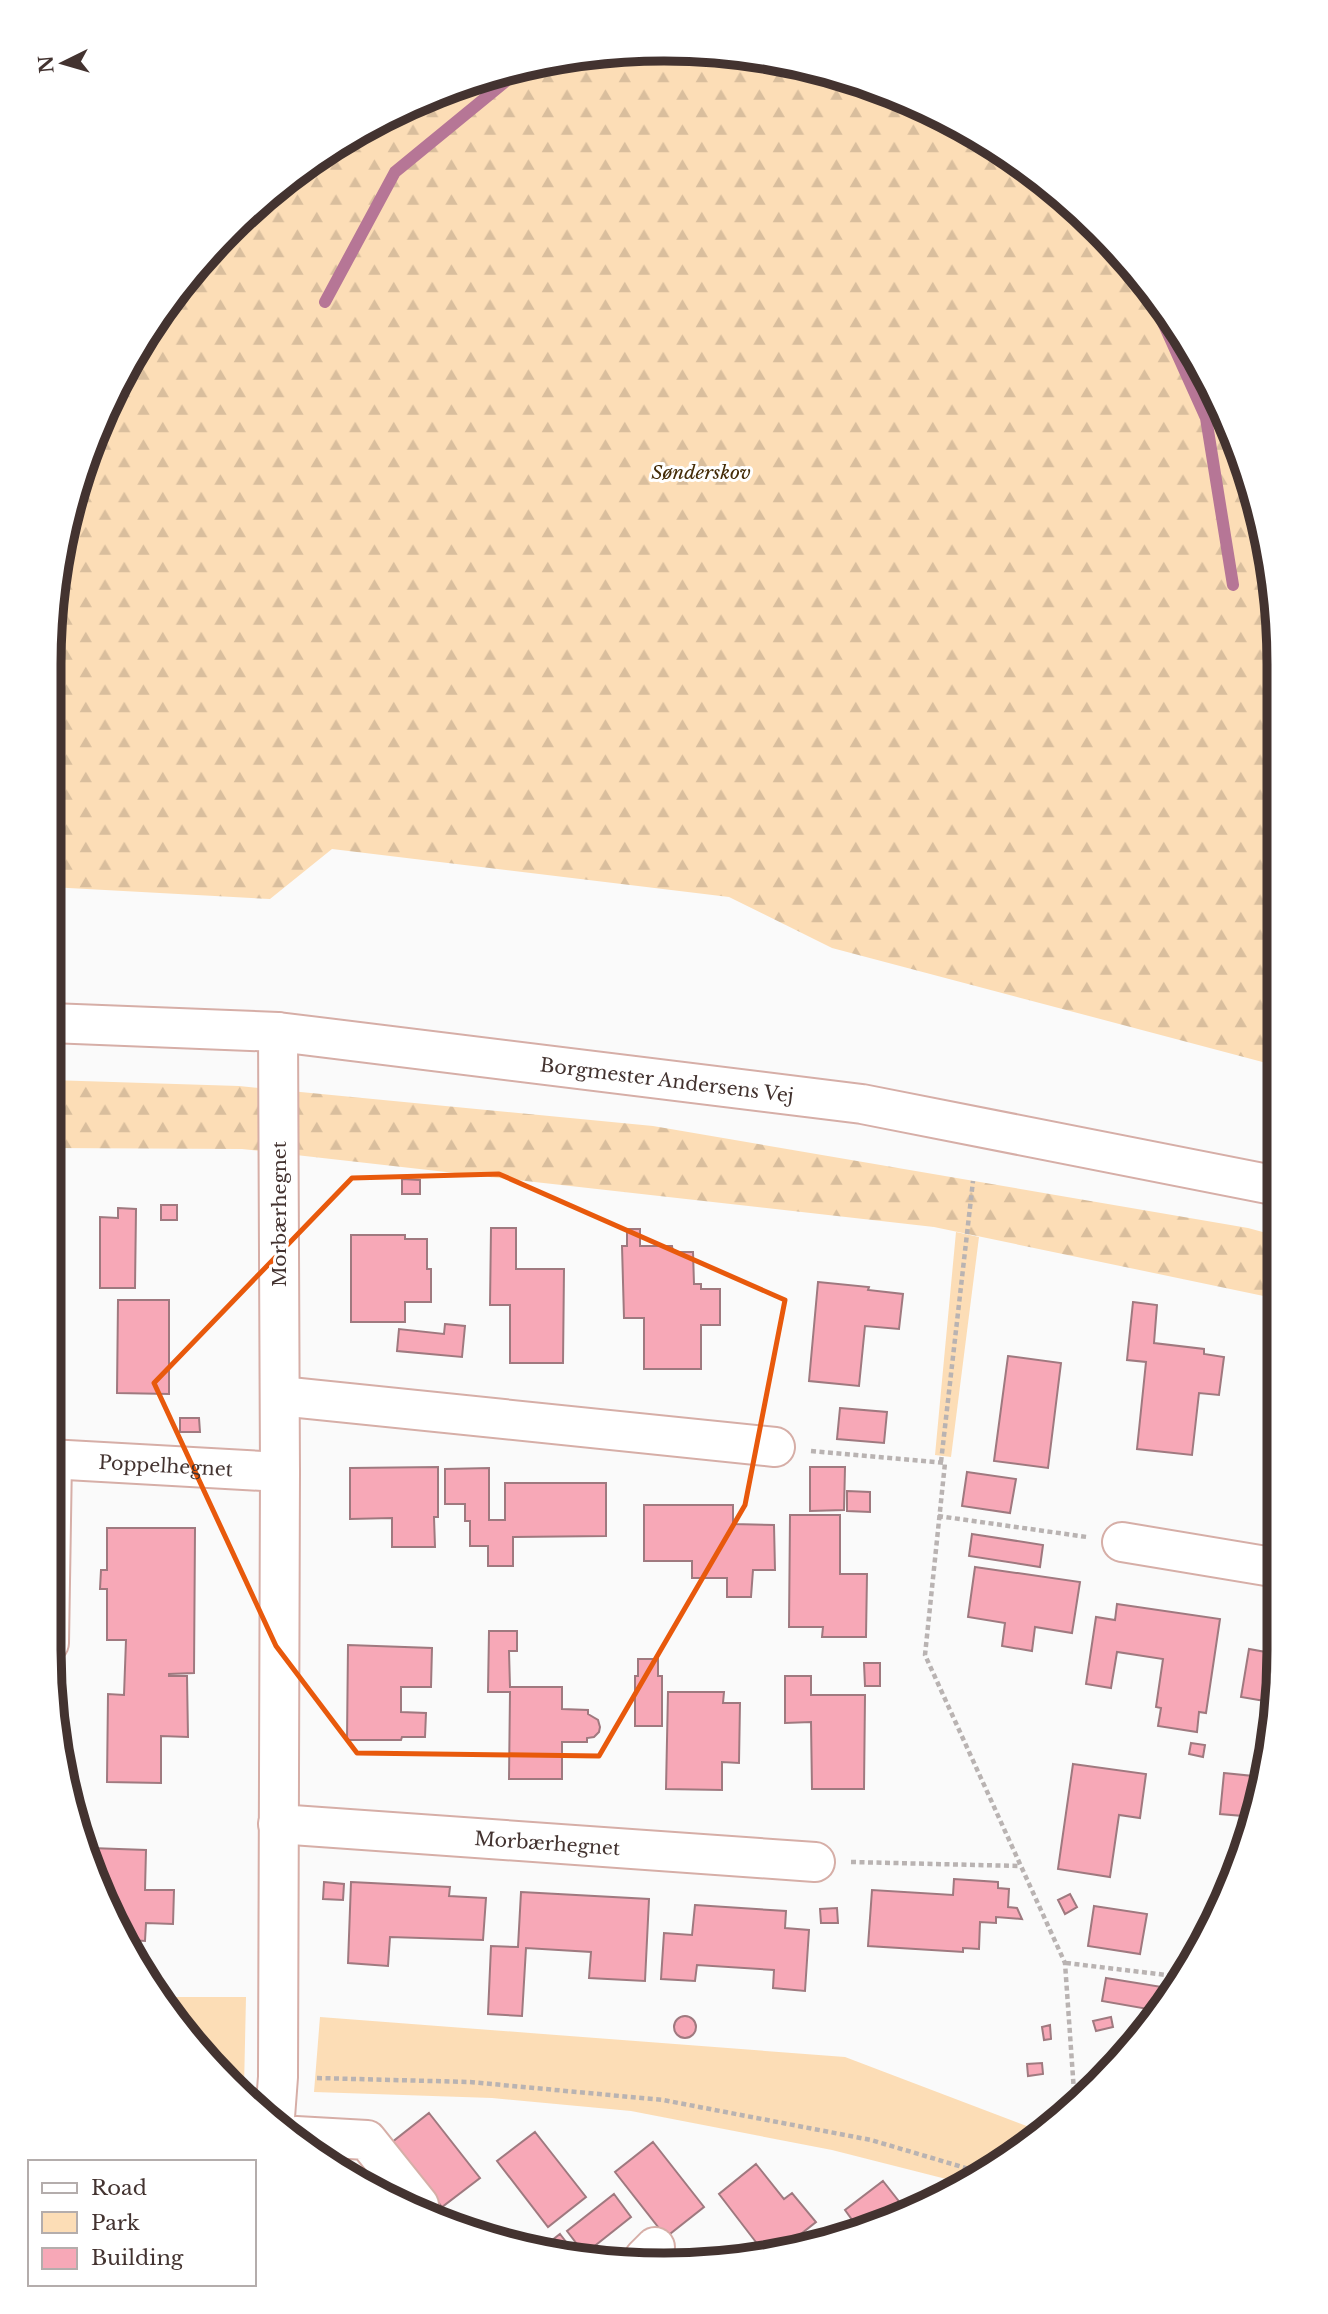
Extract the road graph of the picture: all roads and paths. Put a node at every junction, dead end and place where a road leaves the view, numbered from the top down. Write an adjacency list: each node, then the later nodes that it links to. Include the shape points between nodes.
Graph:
1 (61, 1023): 2 (street, Borgmester Andersens Vej)
2 (278, 1031): 4 (street, Borgmester Andersens Vej, via 862,1104); 5 (street, Morbærhegnet)
3 (973, 1181): 8 (path)
4 (1267, 1184)
5 (280, 1395): 6 (street); 9 (street, Morbærhegnet)
6 (775, 1447): 8 (path)
7 (61, 1460): 9 (street, Poppelhegnet)
8 (941, 1462): 10 (path, via 945,1463)
9 (280, 1472): 13 (street, Morbærhegnet)
10 (938, 1516): 11 (path); 15 (path, via 925,1655)
11 (1122, 1542): 12 (street)
12 (1267, 1566)
13 (278, 1824): 14 (street, Morbærhegnet); 18 (street, Morbærhegnet)
14 (815, 1862): 15 (path)
15 (1020, 1866): 16 (path)
16 (1065, 1963): 17 (path); 19 (path)
17 (1171, 1976)
18 (278, 2077): 20 (street, Morbærhegnet); 22 (path, via 470,2082 663,2100 871,2140)
19 (1074, 2091)
20 (276, 2110)
21 (309, 2137): 23 (street, via 367,2140)
22 (970, 2169)
23 (414, 2198)

